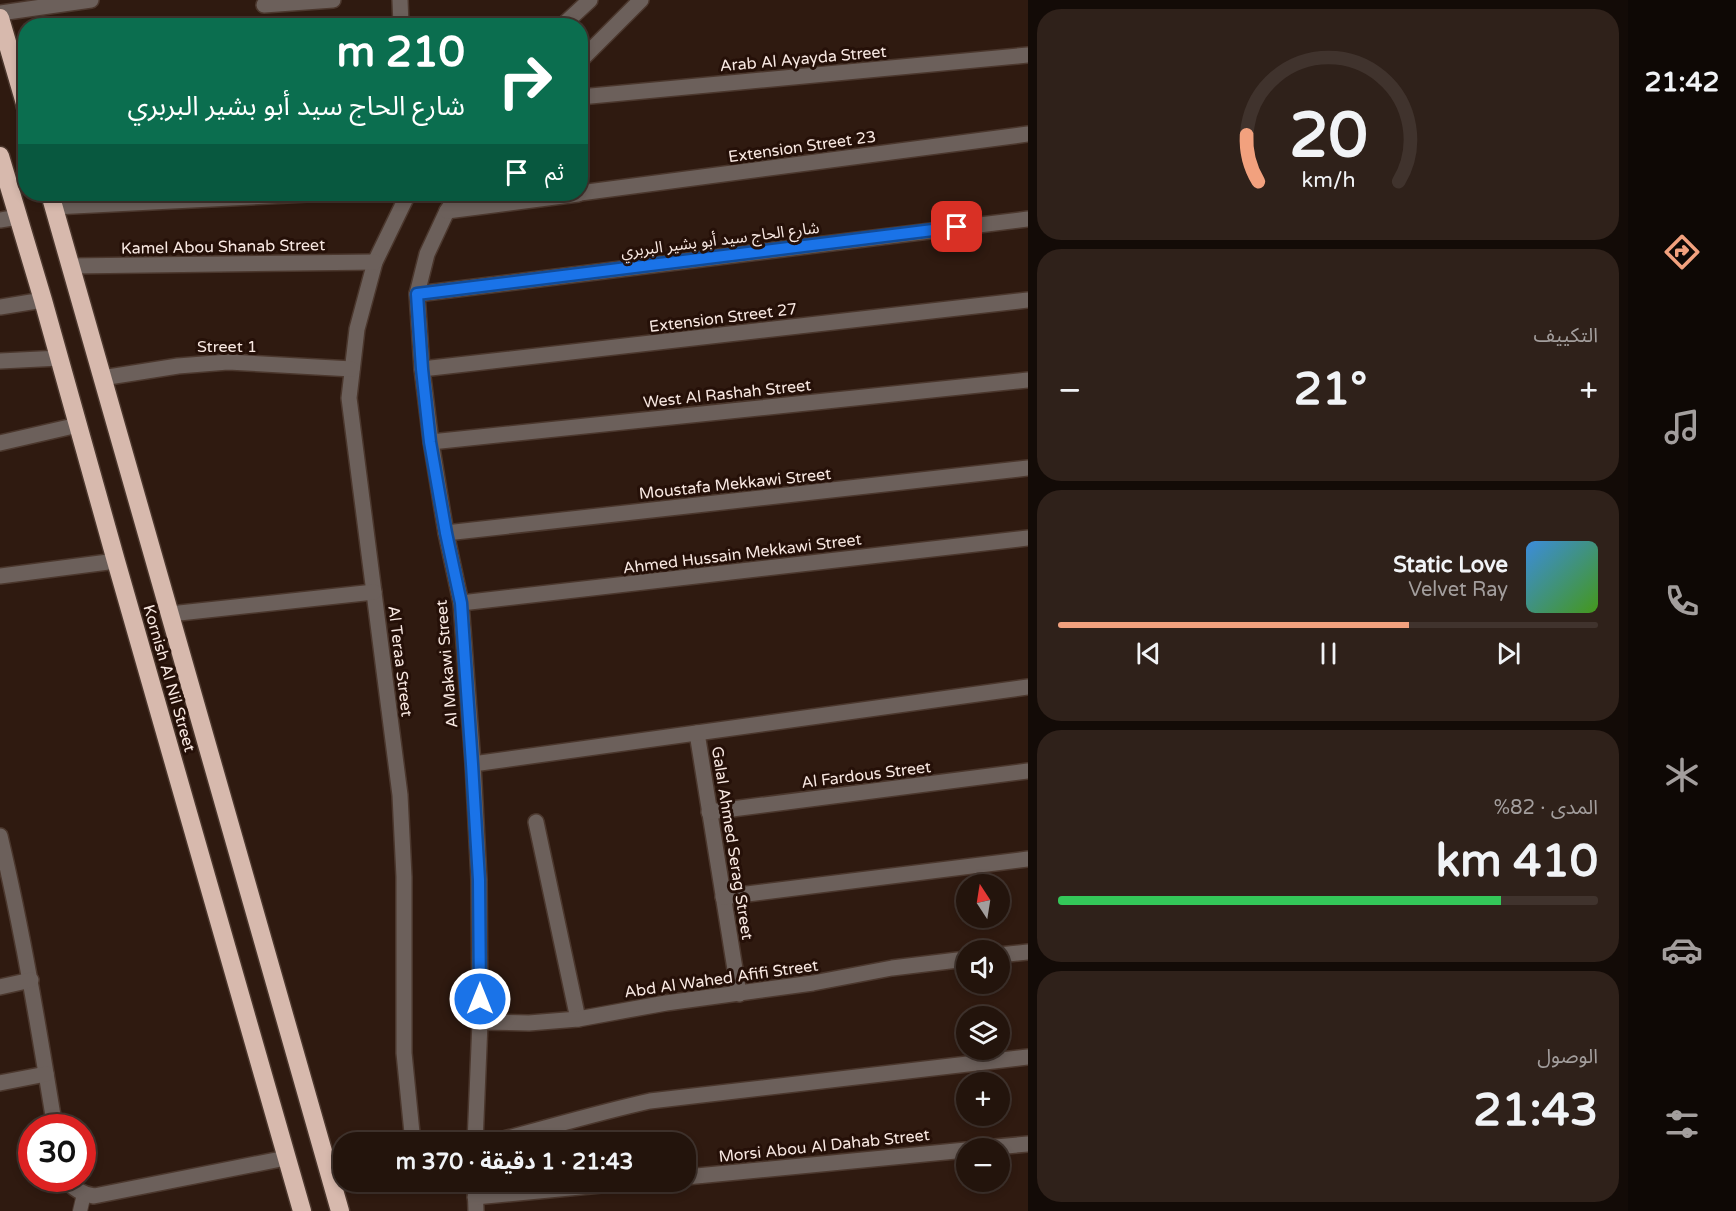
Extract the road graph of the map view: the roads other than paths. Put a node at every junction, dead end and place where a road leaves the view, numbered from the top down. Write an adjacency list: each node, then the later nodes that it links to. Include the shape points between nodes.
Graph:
1 (91, 0): 7 (street)
2 (333, 0): 6 (street)
3 (400, 0): 9 (street)
4 (590, 0): 10 (street)
5 (641, 0): 12 (street)
6 (264, 5)
7 (0, 13)
8 (0, 18): 11 (highway)
9 (401, 18)
10 (571, 18)
11 (4, 48): 14 (highway)
12 (588, 53)
13 (1028, 55): 15 (street, Arab Al Ayayda Street)
14 (18, 86)
15 (588, 96)
16 (1028, 134): 18 (street, Extension Street 23)
17 (0, 156): 24 (highway, Kornish Al Nil Street)
18 (588, 192)
19 (52, 201): 27 (highway, Kornish Al Nil Street)
20 (405, 201): 26 (street, Al Teraa Street)
21 (453, 201): 23 (street, Al Makawi Street)
22 (520, 201): 23 (street, Extension Street 23)
23 (447, 211): 28 (street, Al Makawi Street, via 427,254)
24 (9, 218): 29 (highway, Kornish Al Nil Street)
25 (1028, 219): 28 (street, شارع الحاج سيد أبو بشير البربري)
26 (375, 262): 27 (street, Kamel Abou Shanab Street); 34 (street, Al Teraa Street, via 357,329)
27 (71, 266): 36 (highway, Kornish Al Nil Street)
28 (417, 294): 35 (street, Al Makawi Street)
29 (44, 300): 31 (street); 32 (highway, Kornish Al Nil Street)
30 (1028, 300): 35 (street, Extension Street 27)
31 (0, 307)
32 (60, 358): 33 (street); 38 (highway, Kornish Al Nil Street)
33 (0, 361)
34 (352, 369): 36 (street, Street 1, via 228,362); 46 (street, Al Teraa Street, via 349,398)
35 (422, 369): 39 (street, Al Makawi Street)
36 (102, 378): 48 (highway, Kornish Al Nil Street)
37 (1028, 380): 39 (street, West Al Rashah Street)
38 (78, 425): 40 (street); 44 (highway, Kornish Al Nil Street)
39 (430, 442): 42 (street, Al Makawi Street)
40 (0, 443)
41 (1028, 468): 42 (street, Moustafa Mekkawi Street)
42 (446, 533): 47 (street, Al Makawi Street)
43 (1028, 538): 47 (street, Ahmed Hussain Mekkawi Street)
44 (116, 561): 45 (street); 77 (highway, Kornish Al Nil Street)
45 (0, 576)
46 (374, 592): 48 (street); 71 (street, Al Teraa Street, via 399,795 404,877 404,1053)
47 (461, 603): 51 (street, Al Makawi Street)
48 (170, 614): 78 (highway, Kornish Al Nil Street)
49 (1028, 687): 50 (street)
50 (697, 733): 51 (street); 53 (street, Galal Ahmed Serag Street)
51 (472, 764): 66 (street, Al Makawi Street, via 479,880)
52 (1028, 771): 53 (street, Al Fardous Street)
53 (710, 812): 58 (street, Galal Ahmed Serag Street)
54 (536, 822): 65 (street)
55 (0, 836): 57 (street)
56 (1028, 859): 58 (street)
57 (6, 888): 62 (street)
58 (723, 897): 64 (street, Galal Ahmed Serag Street)
59 (1028, 952): 60 (street)
60 (1010, 954)
61 (956, 960): 64 (street, Abd Al Wahed Afifi Street)
62 (30, 980): 63 (street); 68 (street)
63 (0, 987)
64 (739, 994): 65 (street, Abd Al Wahed Afifi Street)
65 (578, 1019): 66 (street, Abd Al Wahed Afifi Street)
66 (480, 1022): 72 (street, Al Makawi Street)
67 (1028, 1057): 73 (street, via 650,1101)
68 (46, 1074): 69 (street); 70 (street)
69 (0, 1083)
70 (53, 1114)
71 (412, 1132)
72 (475, 1132)
73 (534, 1132)
74 (1028, 1144): 75 (street)
75 (1010, 1146)
76 (956, 1151): 79 (street, Morsi Abou Al Dahab Street)
77 (286, 1158): 83 (street, via 94,1196); 86 (highway, Kornish Al Nil Street)
78 (333, 1162)
79 (696, 1176)
80 (80, 1192): 83 (street)
81 (338, 1192): 87 (highway, Kornish Al Nil Street)
82 (528, 1192): 84 (street)
83 (84, 1194): 85 (lane)
84 (476, 1197)
85 (80, 1211)
86 (302, 1211)
87 (340, 1211)

